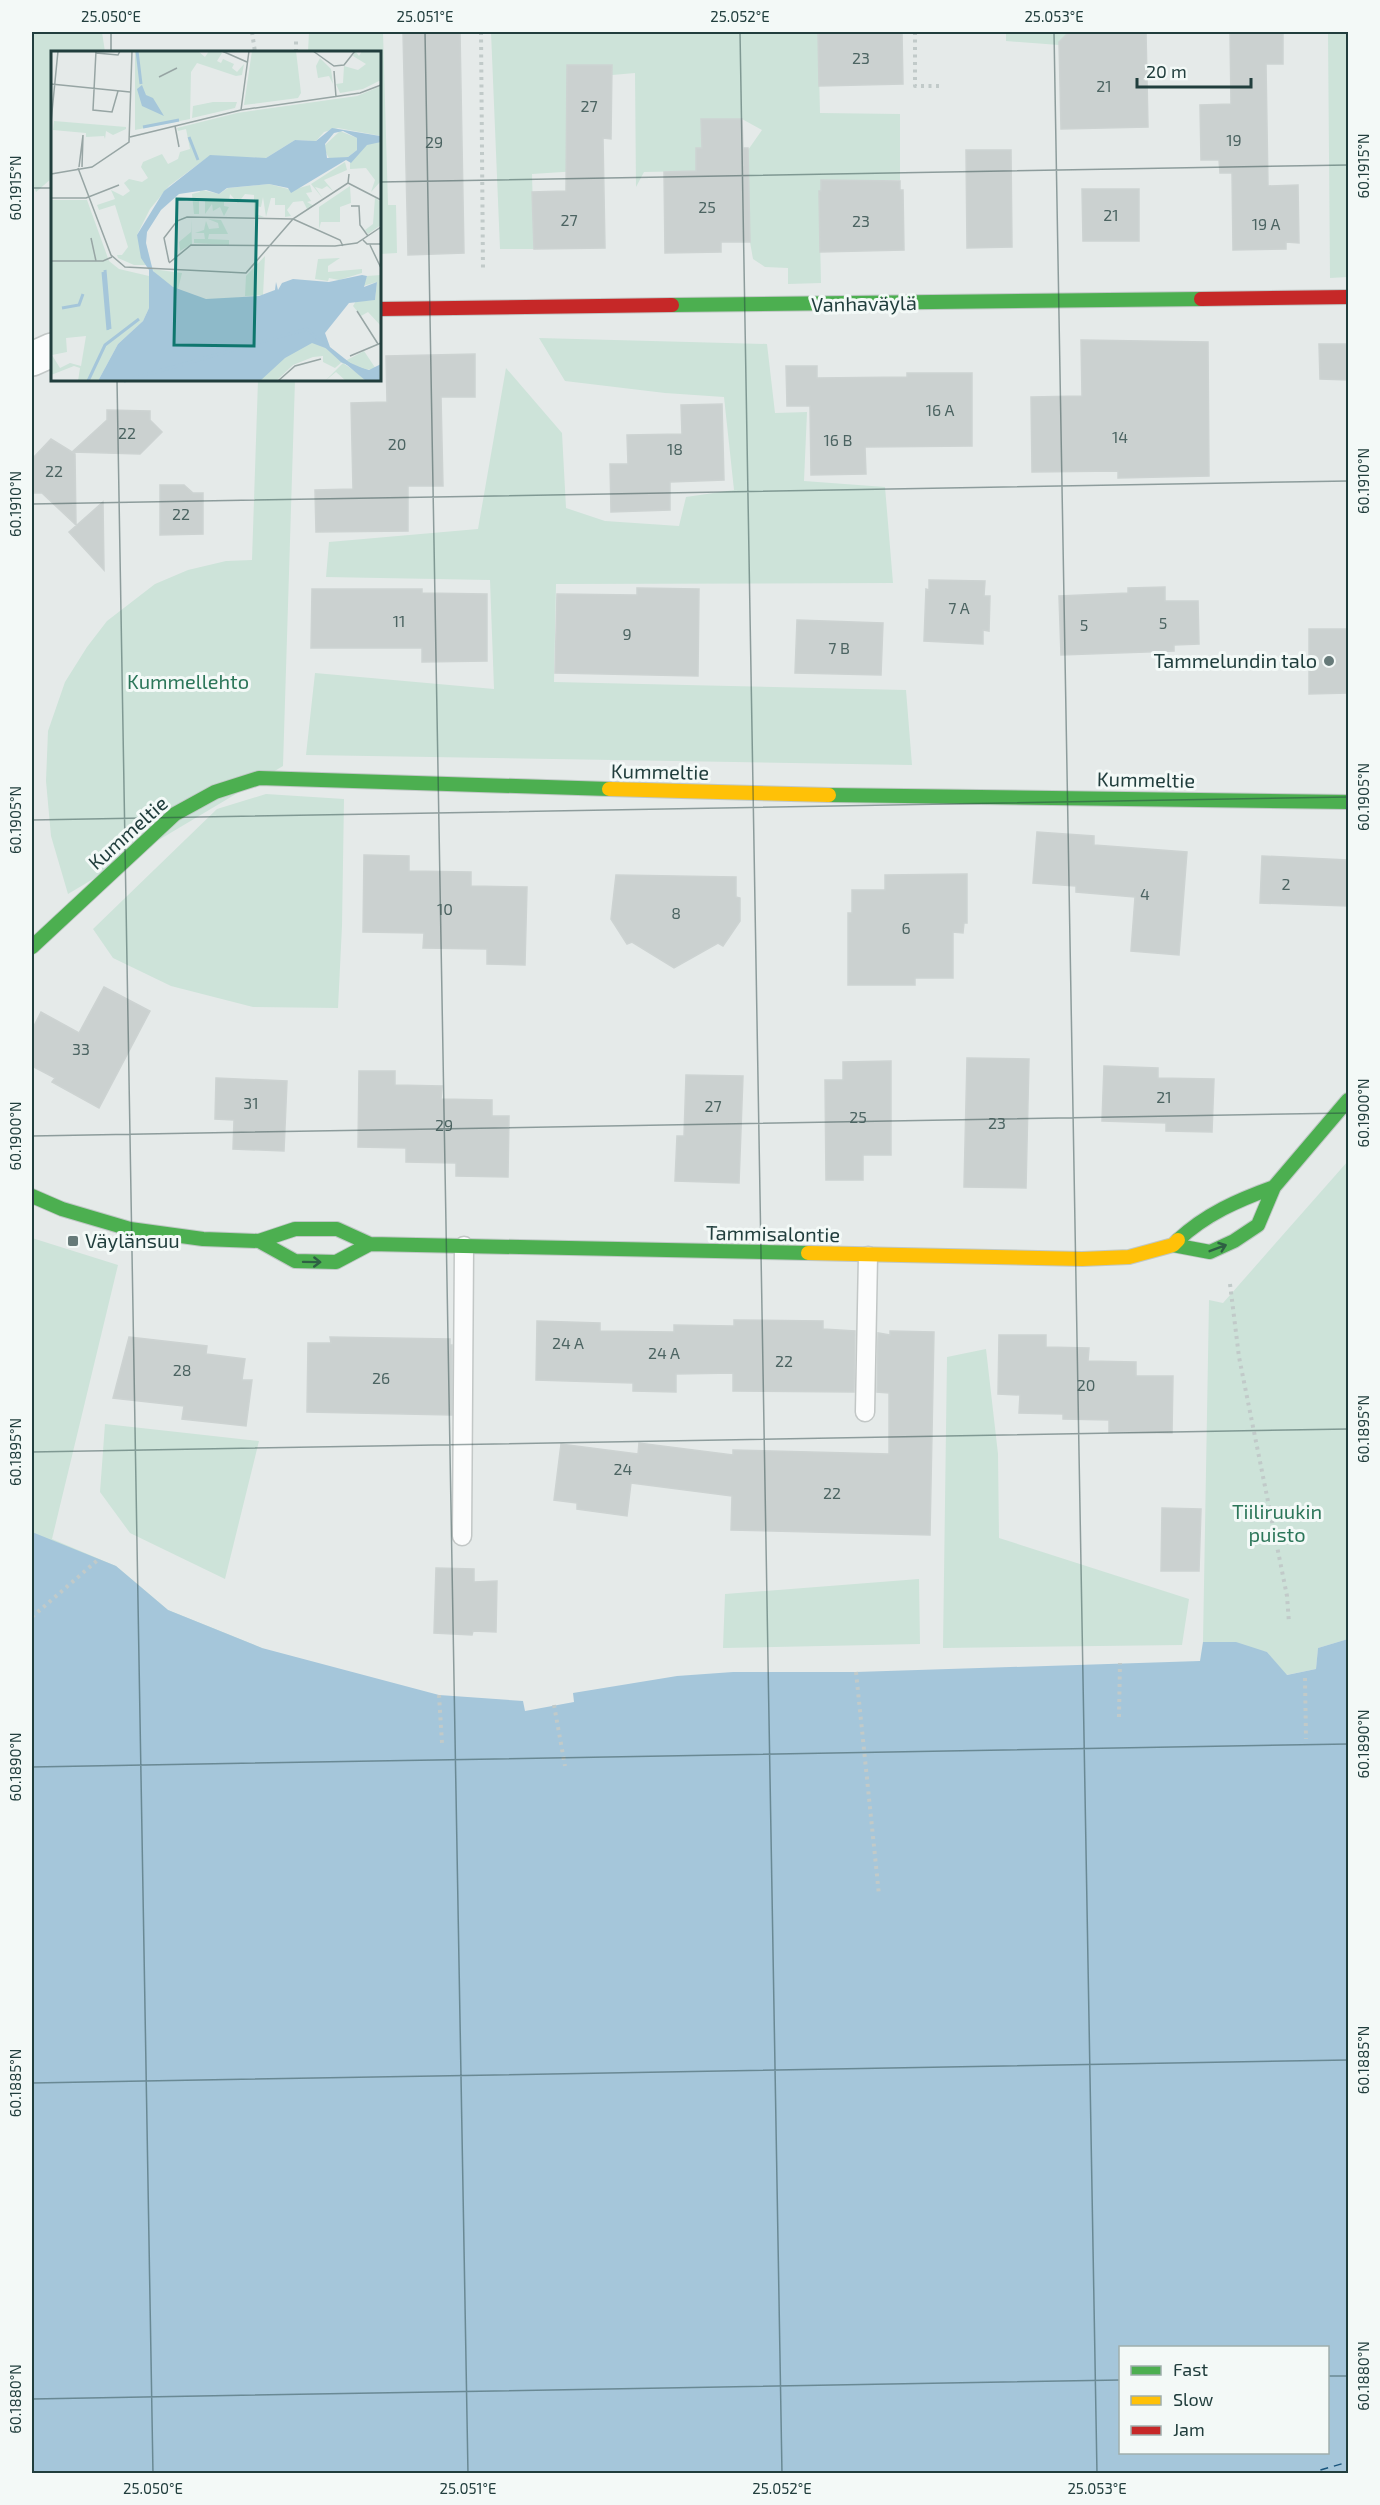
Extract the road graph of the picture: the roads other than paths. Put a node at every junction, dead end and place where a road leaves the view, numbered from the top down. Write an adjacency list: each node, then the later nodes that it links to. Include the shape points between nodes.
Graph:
1 (1348, 297): 2 (street, Vanhaväylä)
2 (381, 309)
3 (51, 350): 4 (street)
4 (32, 359)
5 (1348, 802): 6 (street, Kummeltie, via 756,794 259,778 215,792 175,814)
6 (32, 948)
7 (1348, 1100): 8 (street, Tammisalontie)
8 (1274, 1187): 12 (street, Tammisalontie, via 1238,1200 1197,1222); 12 (street, Tammisalontie, one-way to 8, via 1210,1252 1234,1241 1257,1225)
9 (32, 1196): 10 (street, Tammisalontie, via 130,1229 203,1239)
10 (259, 1241): 11 (street, Tammisalontie, via 295,1228 337,1229); 11 (street, Tammisalontie, one-way to 11, via 294,1261 336,1262)
11 (370, 1244): 13 (street, Tammisalontie)
12 (1173, 1245): 14 (street, Tammisalontie, via 1129,1257 1082,1259)
13 (464, 1246): 14 (street, Tammisalontie); 16 (lane)
14 (868, 1256): 15 (lane)
15 (866, 1412)
16 (462, 1536)

